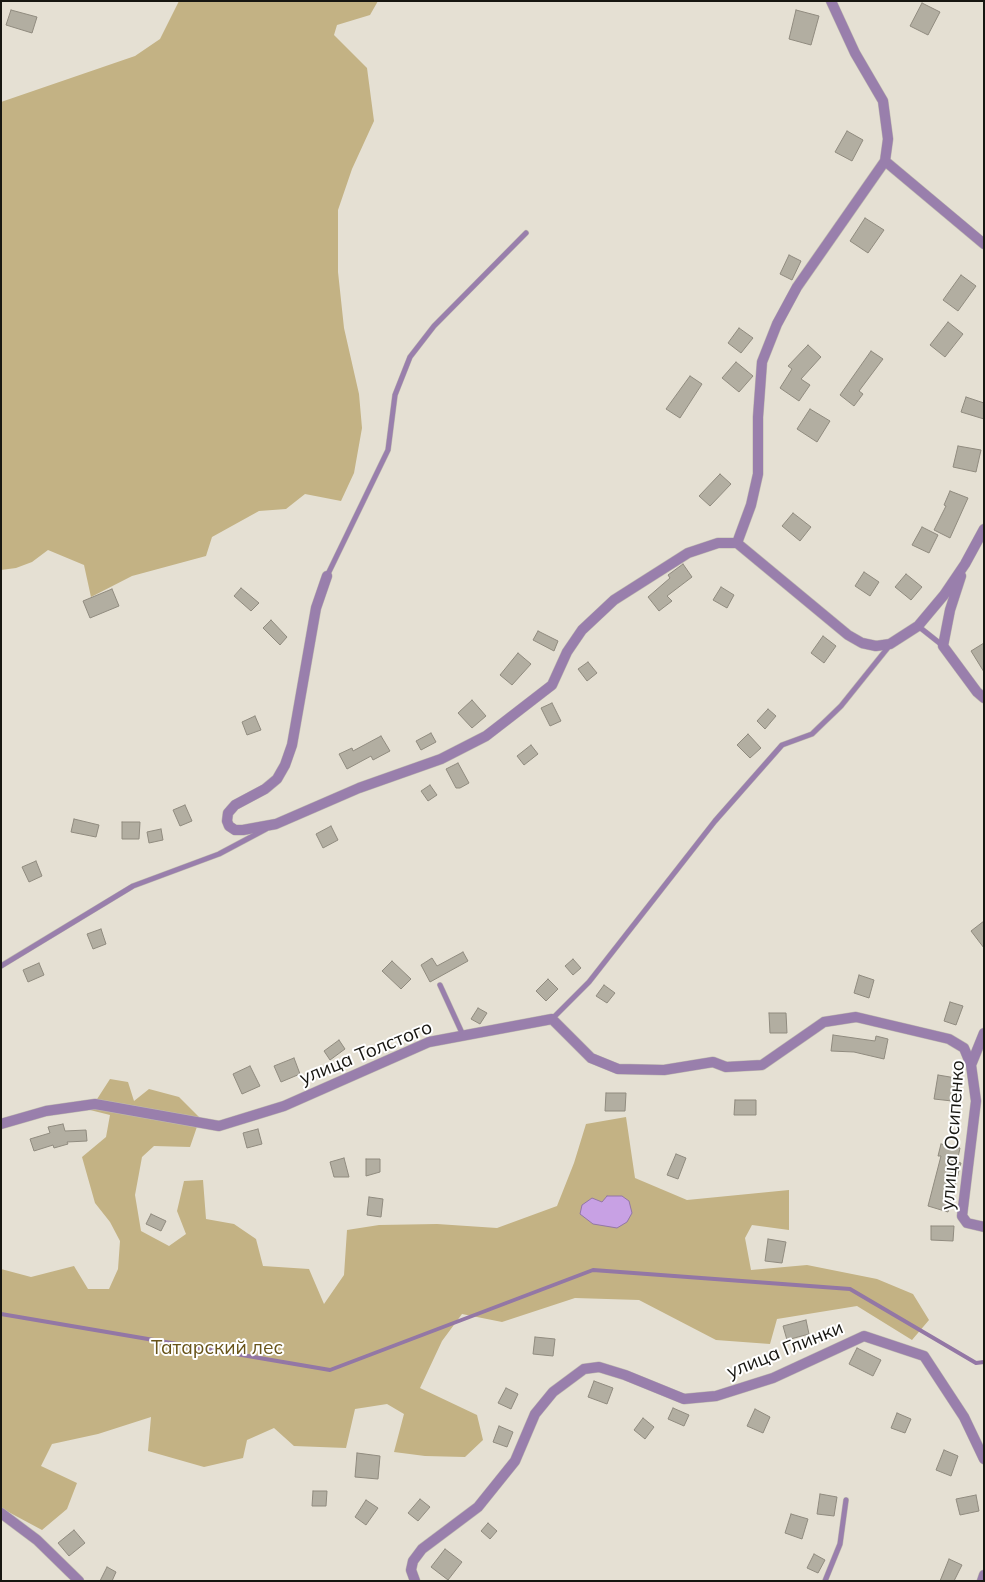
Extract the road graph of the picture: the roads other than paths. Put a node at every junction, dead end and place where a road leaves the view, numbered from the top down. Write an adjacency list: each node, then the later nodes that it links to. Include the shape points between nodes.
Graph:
1 (831, 1): 2 (street, via 855,53 883,101 888,139)
2 (885, 161): 4 (street); 6 (street, via 797,287 762,362 758,474)
3 (526, 233): 8 (lane, via 434,326 410,357 395,395 388,450)
4 (984, 244)
5 (984, 528): 7 (street)
6 (737, 543): 10 (street, via 848,636 876,646); 13 (street, via 718,543 688,553 614,600 582,630 567,652 552,685 486,736 442,759 359,788)
7 (965, 564): 9 (street); 11 (street)
8 (327, 576): 13 (street, via 316,608 292,745 285,765 277,779 265,789 235,805 227,821 229,826 243,830)
9 (918, 626): 10 (street); 11 (lane)
10 (890, 644): 16 (lane, via 841,706 812,734 782,745 715,821 589,982)
11 (942, 646): 12 (street)
12 (984, 698)
13 (276, 824): 14 (lane, via 219,854 133,886)
14 (1, 966)
15 (440, 985): 18 (lane)
16 (552, 1019): 18 (street, улица Толстого); 19 (street, via 591,1058 618,1070 664,1070 713,1062 726,1067 762,1065 824,1022 856,1017 949,1039 964,1048)
17 (984, 1033): 19 (street, улица Осипенко)
18 (464, 1036): 20 (street, улица Толстого, via 429,1042 284,1106 219,1126 95,1104 46,1111)
19 (971, 1065): 21 (street, улица Осипенко, via 976,1101 962,1216 967,1223)
20 (1, 1124)
21 (984, 1227)
22 (984, 1459): 27 (street, улица Глинки, via 964,1417 924,1356 864,1336 773,1378 716,1396 684,1399 599,1367 584,1369 553,1392 535,1414 515,1461 478,1507 422,1549 411,1570)
23 (846, 1500): 28 (lane, via 840,1544)
24 (1, 1513): 26 (street, via 37,1540)
25 (984, 1575): 29 (street)
26 (79, 1581)
27 (415, 1581)
28 (825, 1581)
29 (982, 1581)

